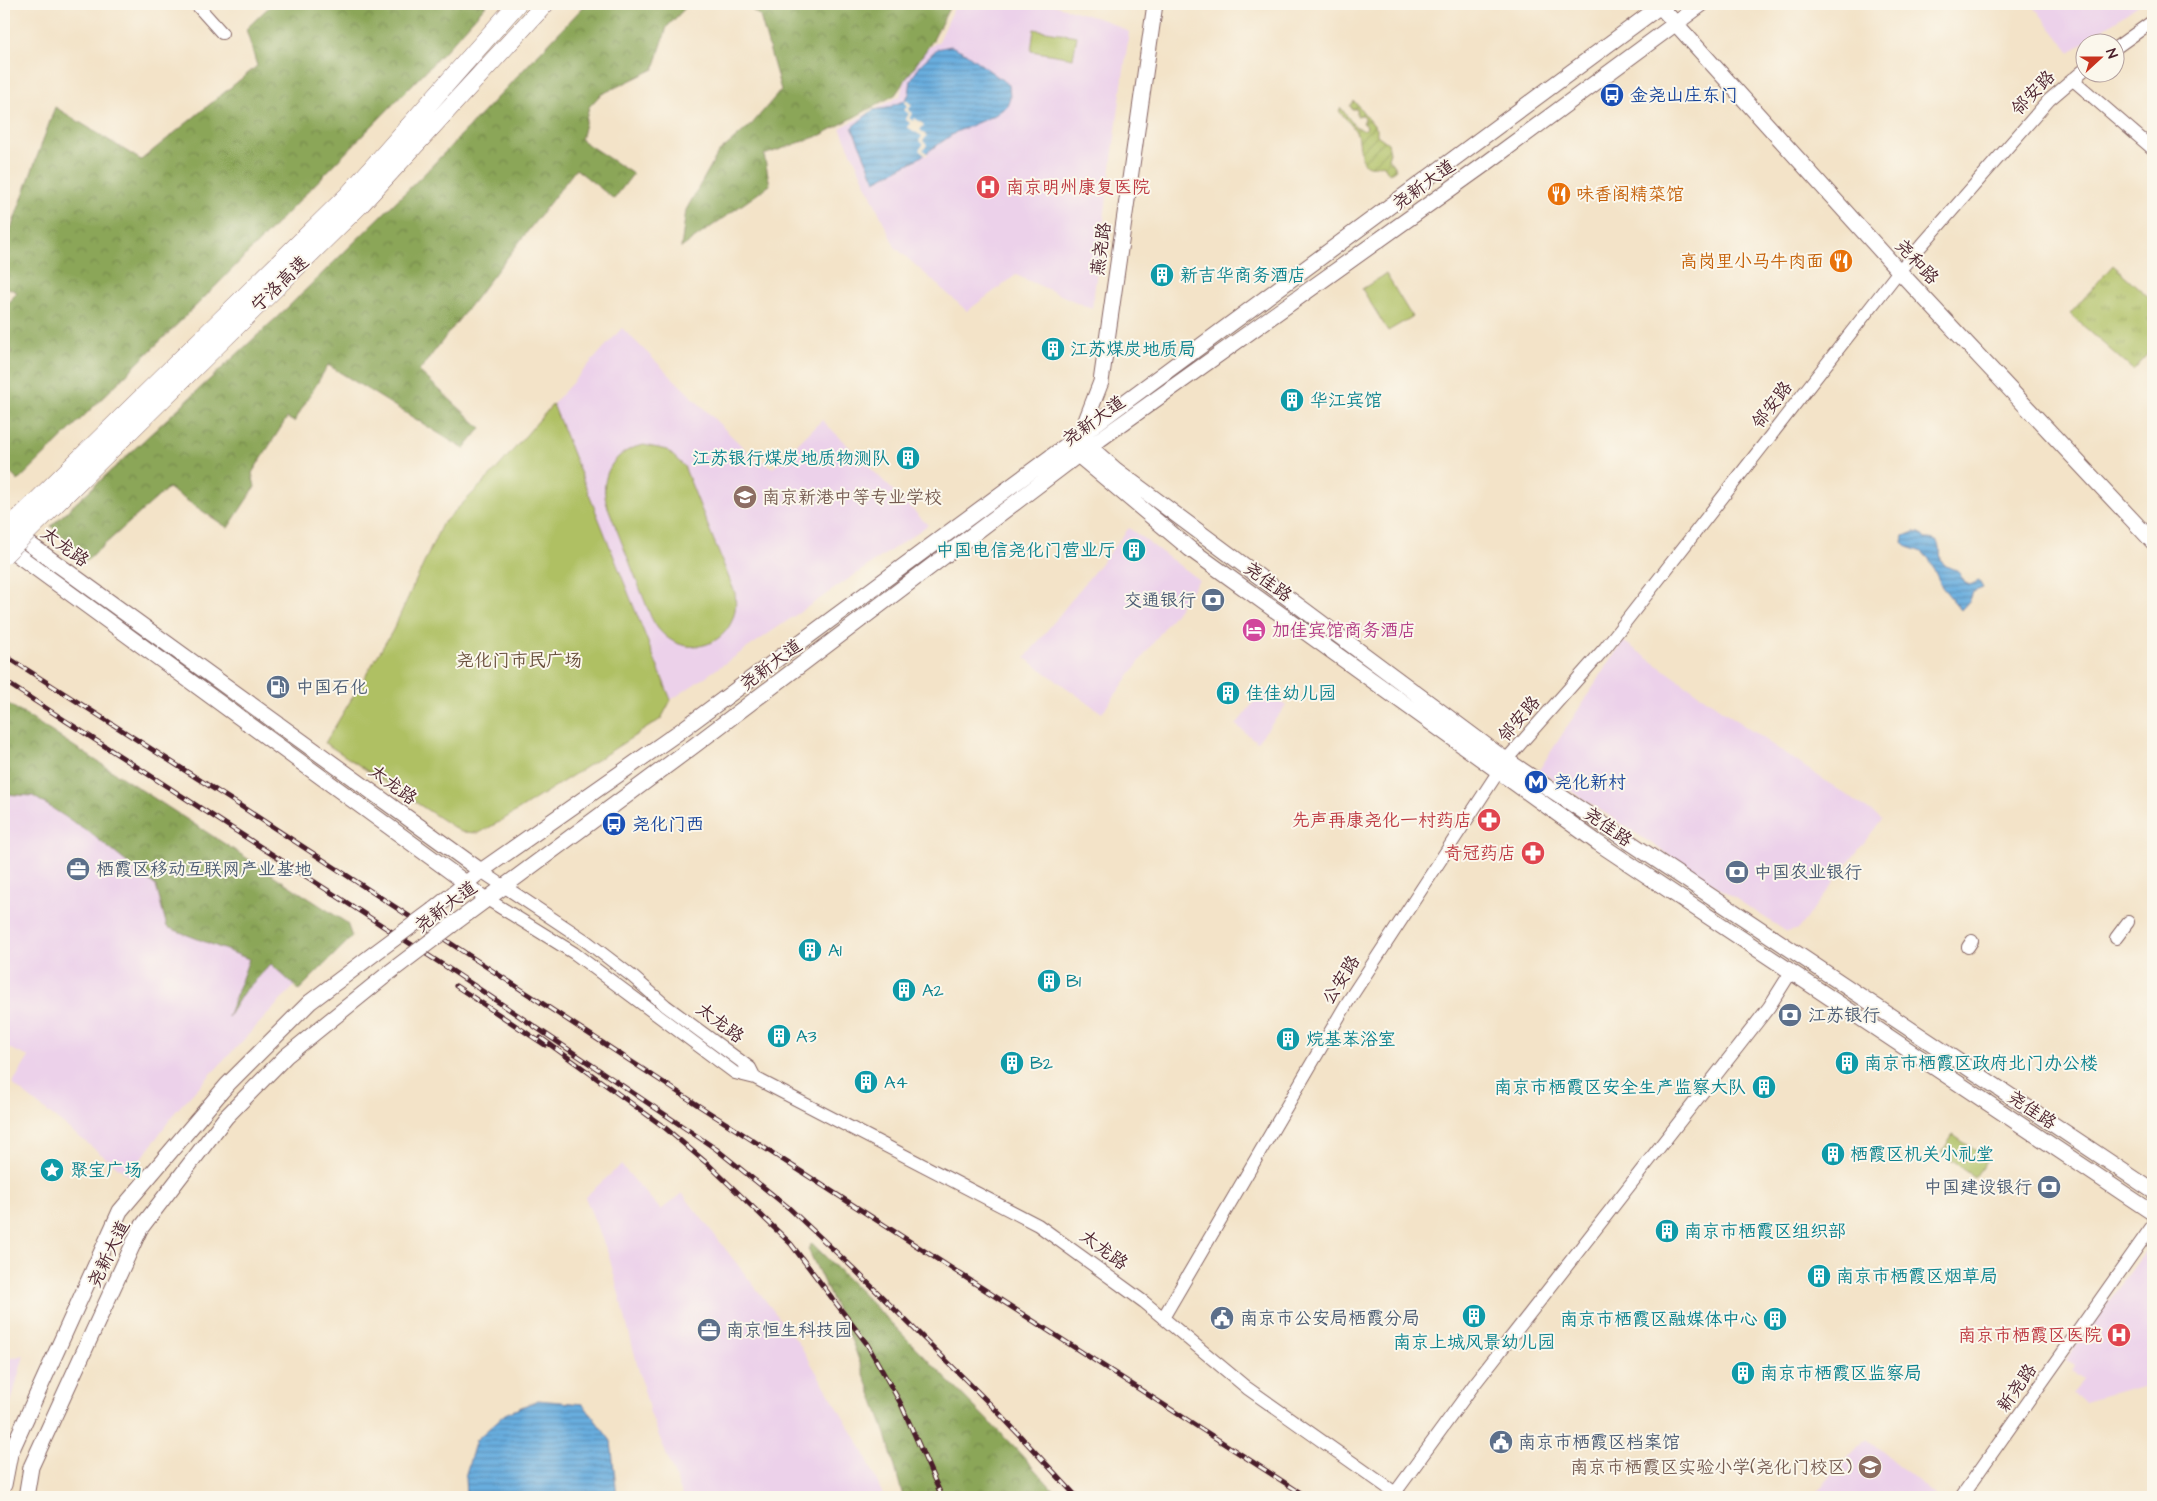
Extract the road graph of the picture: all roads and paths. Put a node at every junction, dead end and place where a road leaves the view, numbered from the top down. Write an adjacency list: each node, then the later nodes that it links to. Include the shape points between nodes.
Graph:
1 (196, 4): 9 (street)
2 (517, 4): 14 (highway, 宁洛高速, via 348,195)
3 (545, 4): 14 (highway, 宁洛高速, via 361,204)
4 (1155, 4): 15 (main road, 燕尧路, via 1101,382)
5 (1660, 4): 8 (main road, 尧和路); 15 (main road, 尧新大道)
6 (1702, 4): 8 (main road, 尧新大道)
7 (2153, 21): 10 (street)
8 (1675, 24): 13 (main road, 尧和路); 15 (main road, 尧新大道, via 1488,162)
9 (222, 33)
10 (2124, 41)
11 (2072, 79): 12 (street); 13 (street, 邻安路, via 2028,122)
12 (2153, 149)
13 (1899, 271): 18 (main road, 尧和路); 21 (street, 邻安路, via 1605,648)
14 (125, 424): 17 (highway, 宁洛高速, bridge); 20 (highway, 宁洛高速, bridge)
15 (1082, 444): 21 (main road, 尧佳路, via 1190,549); 22 (main road, 尧新大道); 24 (main road, 尧新大道)
16 (4, 525): 22 (main road, 太龙路)
17 (4, 533)
18 (2153, 542)
19 (4, 545): 23 (main road, 太龙路)
20 (4, 555)
21 (1503, 766): 28 (main road, 尧佳路, via 1598,843); 30 (main road, 尧佳路); 33 (street, 公安路, via 1347,1003)
22 (481, 871): 23 (main road, 尧新大道); 24 (street, 太龙路)
23 (466, 882): 25 (street, 太龙路); 34 (main road, 尧新大道, bridge, via 310,1002 234,1078 120,1211 10,1454)
24 (504, 887): 25 (main road, 尧新大道); 29 (street, 太龙路, via 586,941 750,1068)
25 (487, 899): 29 (street, 太龙路, via 574,953 735,1073); 36 (main road, 尧新大道, bridge, via 286,1056 226,1118 140,1229 31,1468)
26 (2128, 922): 27 (street)
27 (2116, 938)
28 (1791, 972): 31 (main road, 尧佳路); 35 (street, via 1769,1007 1514,1333)
29 (755, 1078): 33 (street, 太龙路, via 1038,1225)
30 (2153, 1191)
31 (2153, 1213)
32 (2153, 1225): 37 (street, 新尧路)
33 (1164, 1318): 35 (street, 太龙路, via 1247,1388)
34 (4, 1485)
35 (1398, 1495)
36 (26, 1497)
37 (1961, 1497)

